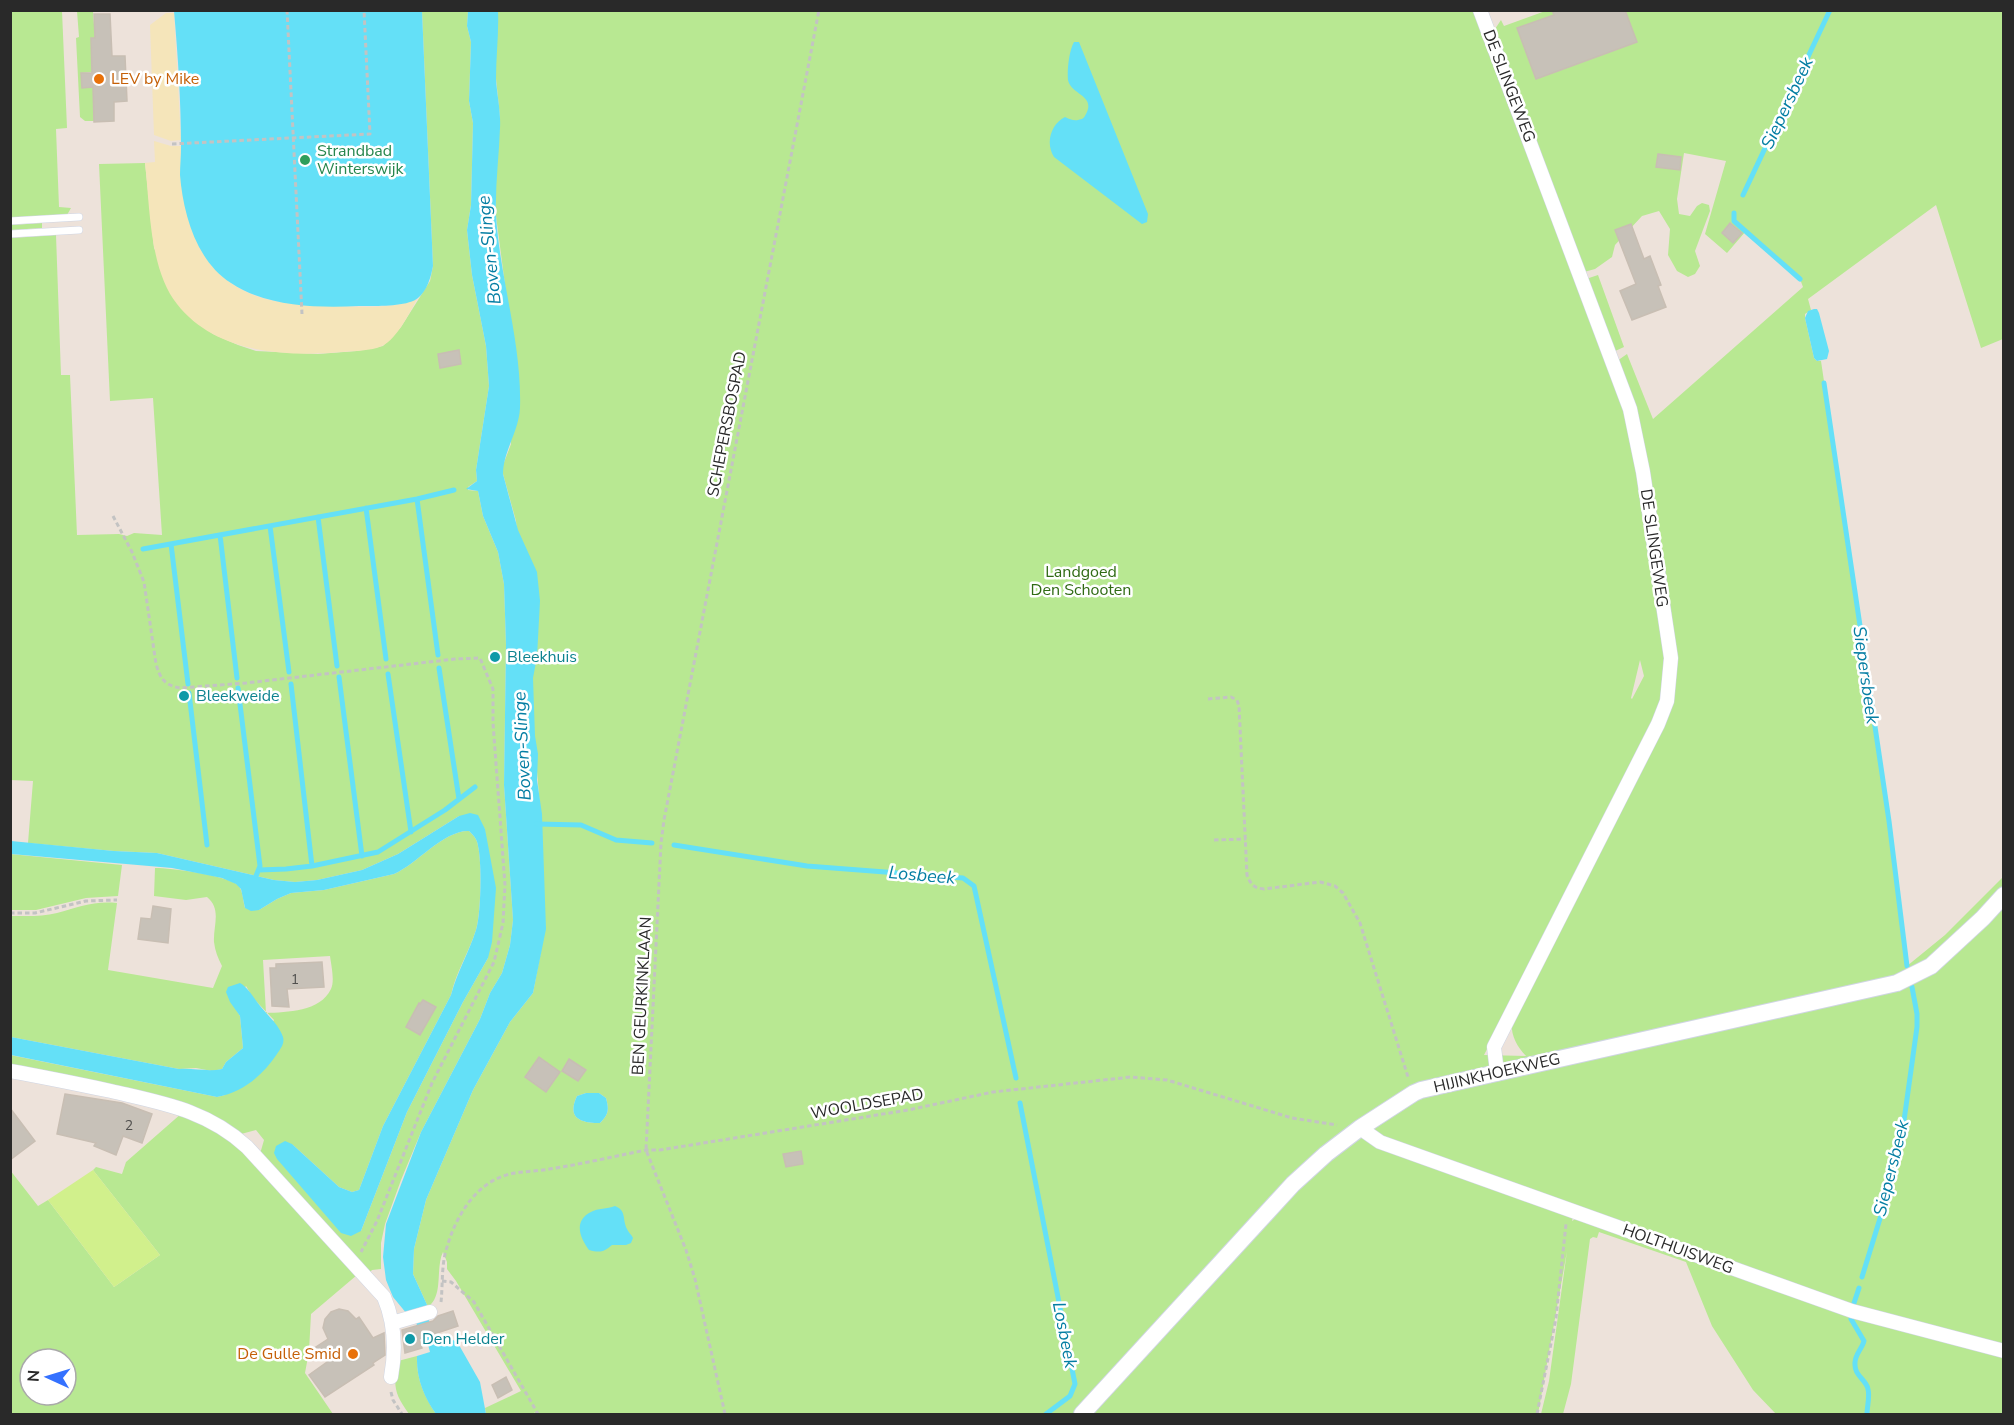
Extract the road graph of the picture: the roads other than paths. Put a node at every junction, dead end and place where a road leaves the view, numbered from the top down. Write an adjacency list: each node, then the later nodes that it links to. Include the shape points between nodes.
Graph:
1 (1480, 10): 8 (street, DE SLINGEWEG, via 1630,410 1671,658 1666,700 1658,724 1494,1047)
2 (79, 217): 3 (lane)
3 (10, 221)
4 (79, 230): 5 (lane)
5 (10, 234)
6 (2004, 895): 8 (street, HIJINKHOEKWEG, via 1931,966 1897,983)
7 (10, 1071): 11 (street, via 166,1103 217,1124 247,1147 355,1264 384,1298)
8 (1497, 1072): 9 (street, HIJINKHOEKWEG, via 1414,1093)
9 (1360, 1128): 12 (street, HOLTHUISWEG, via 1380,1142 1852,1311); 14 (street, HIJINKHOEKWEG, via 1293,1184)
10 (430, 1312): 11 (street)
11 (392, 1323): 13 (street, via 395,1356)
12 (2004, 1351)
13 (391, 1377)
14 (1082, 1414)

